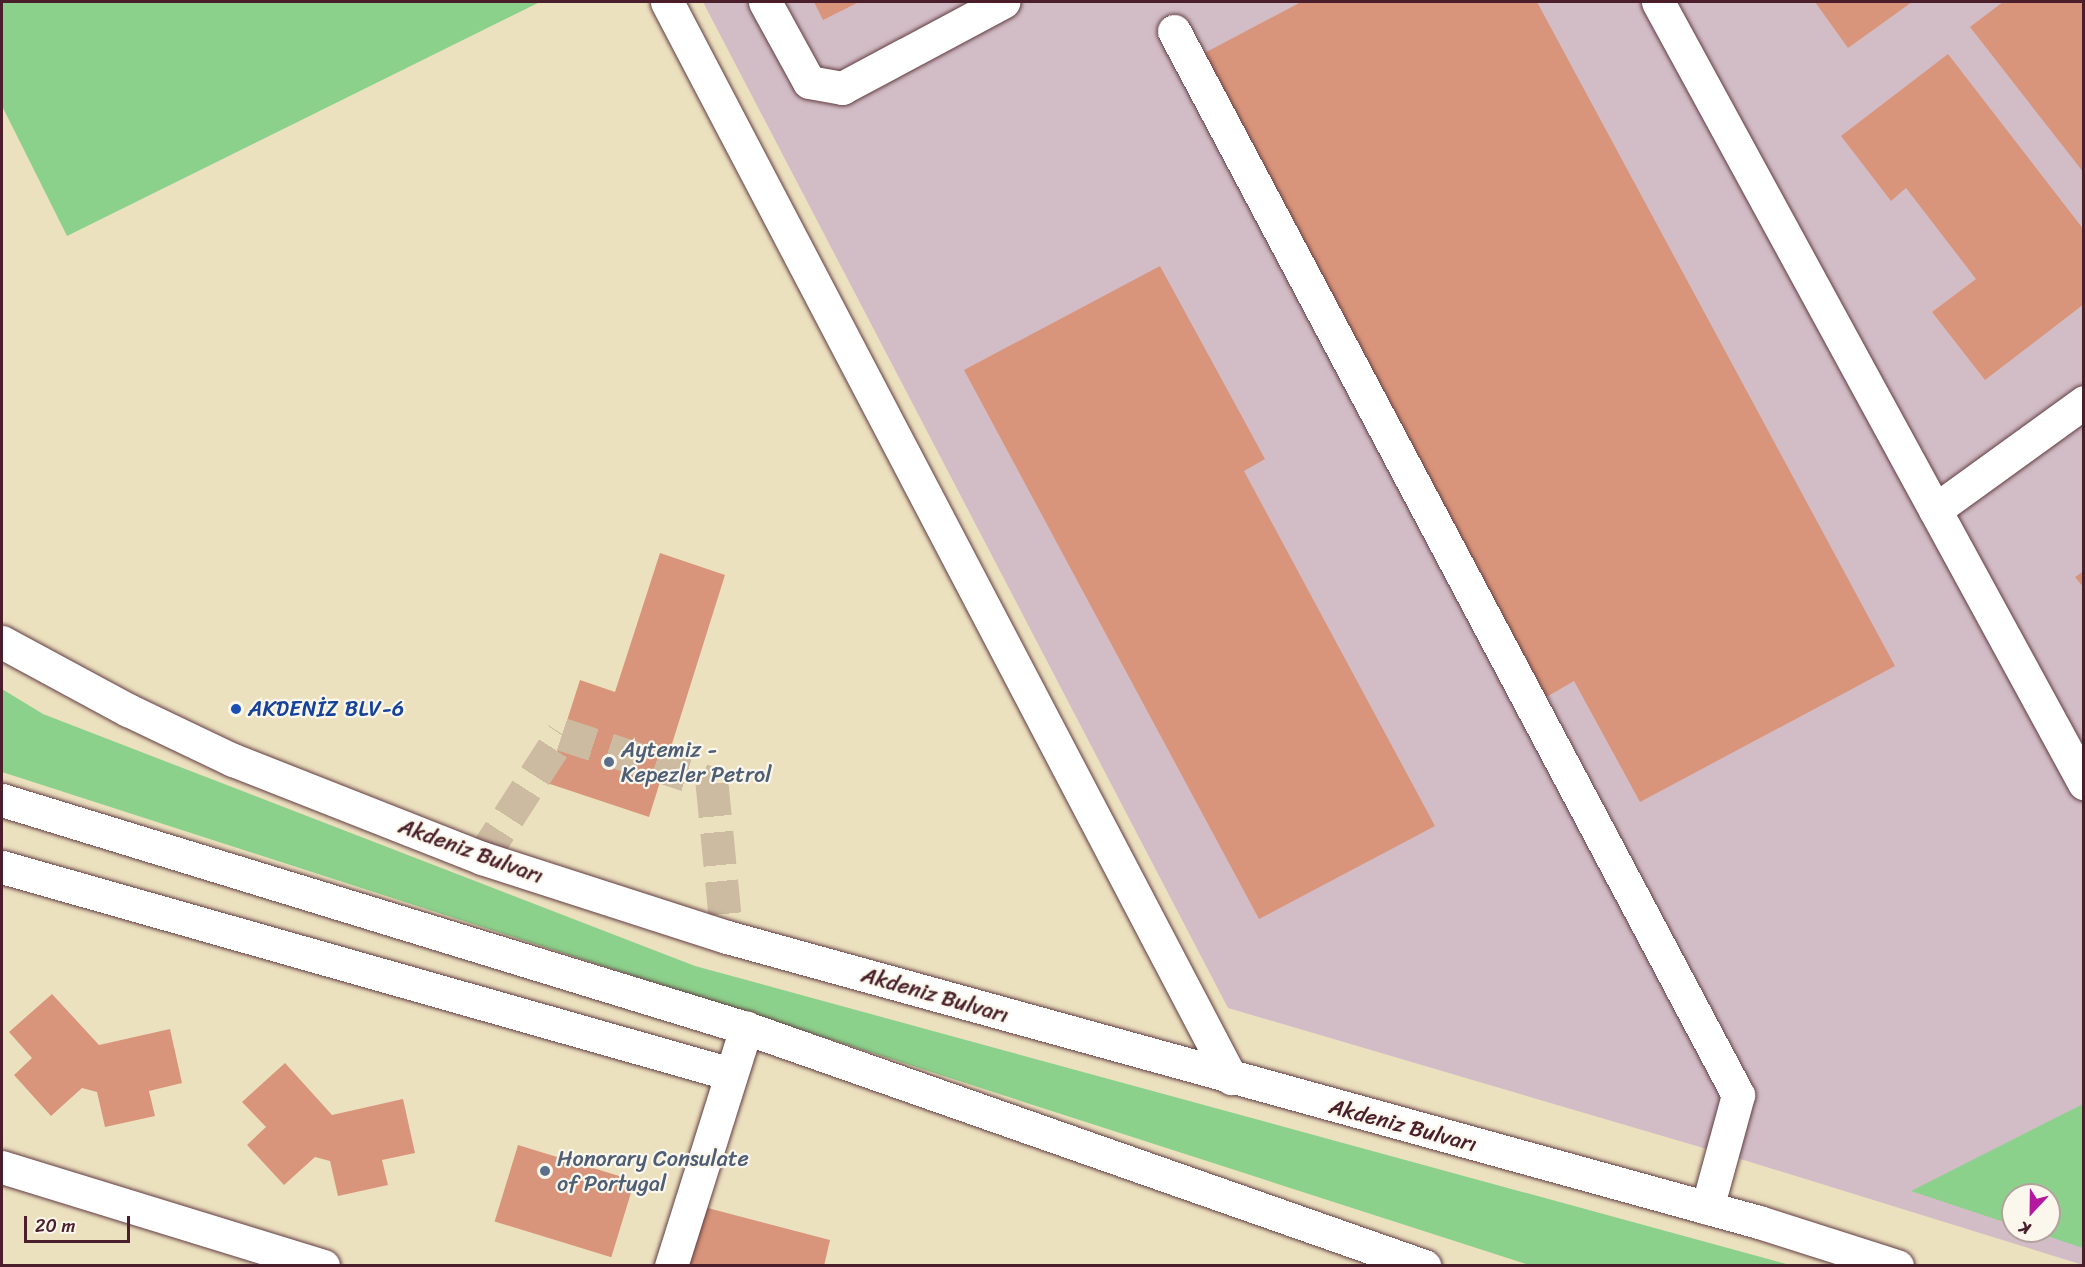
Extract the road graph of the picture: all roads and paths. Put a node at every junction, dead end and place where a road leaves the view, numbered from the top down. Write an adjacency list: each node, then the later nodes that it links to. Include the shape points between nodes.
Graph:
1 (667, 2): 14 (street)
2 (765, 2): 3 (street, via 809,82 842,88)
3 (1004, 2)
4 (1658, 2): 7 (street)
5 (1174, 31): 16 (street, via 1738,1095)
6 (2084, 402): 7 (street)
7 (1935, 510): 9 (street)
8 (2, 642): 14 (street, Akdeniz Bulvarı, via 128,710 233,760 482,858 727,937)
9 (2084, 783)
10 (2, 800): 12 (street)
11 (2, 867): 13 (street)
12 (746, 1029): 13 (street); 19 (street)
13 (731, 1074): 18 (street)
14 (1231, 1078): 16 (street, Akdeniz Bulvarı)
15 (2, 1167): 17 (street)
16 (1707, 1208): 20 (street, Akdeniz Bulvarı)
17 (319, 1265)
18 (671, 1266)
19 (1424, 1266)
20 (1897, 1266)

